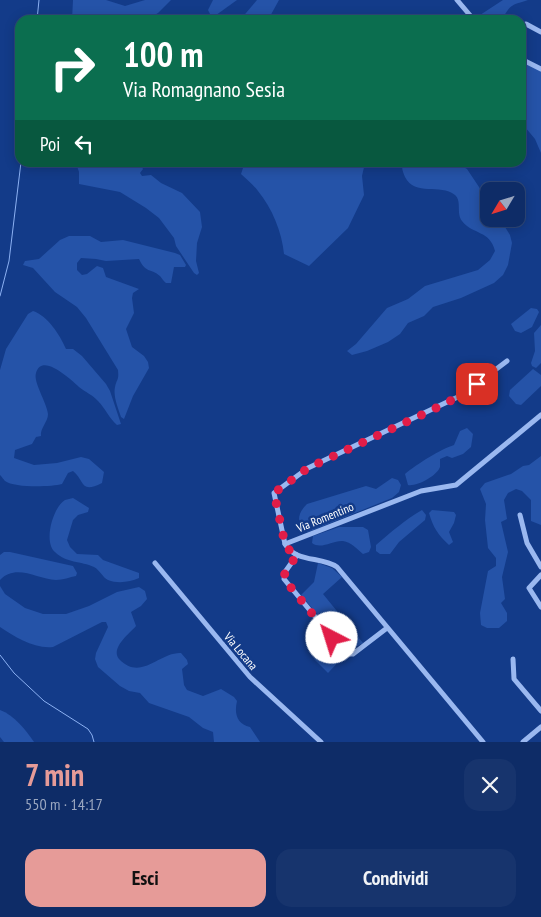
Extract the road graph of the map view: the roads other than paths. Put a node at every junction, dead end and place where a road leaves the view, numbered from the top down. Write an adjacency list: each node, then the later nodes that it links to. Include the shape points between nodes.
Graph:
1 (457, 0): 2 (street)
2 (470, 15)
3 (526, 24): 4 (street)
4 (541, 32)
5 (526, 62): 6 (street)
6 (541, 70)
7 (507, 361): 10 (street, via 462,395 308,468 274,493)
8 (541, 415): 10 (street, Via Romentino, via 459,483 421,491)
9 (520, 515): 13 (street, via 529,548)
10 (285, 544): 11 (street, Via Romentino)
11 (297, 555): 16 (street, Via Romentino, via 337,567); 16 (street, via 284,579 346,654 353,654)
12 (155, 563): 20 (street, Via Locana, via 250,677)
13 (541, 567)
14 (541, 575): 15 (street, via 530,588)
15 (541, 607)
16 (387, 628): 21 (street, Via Romentino)
17 (513, 659): 18 (street, via 514,679)
18 (541, 712)
19 (541, 727): 22 (street)
20 (321, 742)
21 (483, 742)
22 (523, 742)

